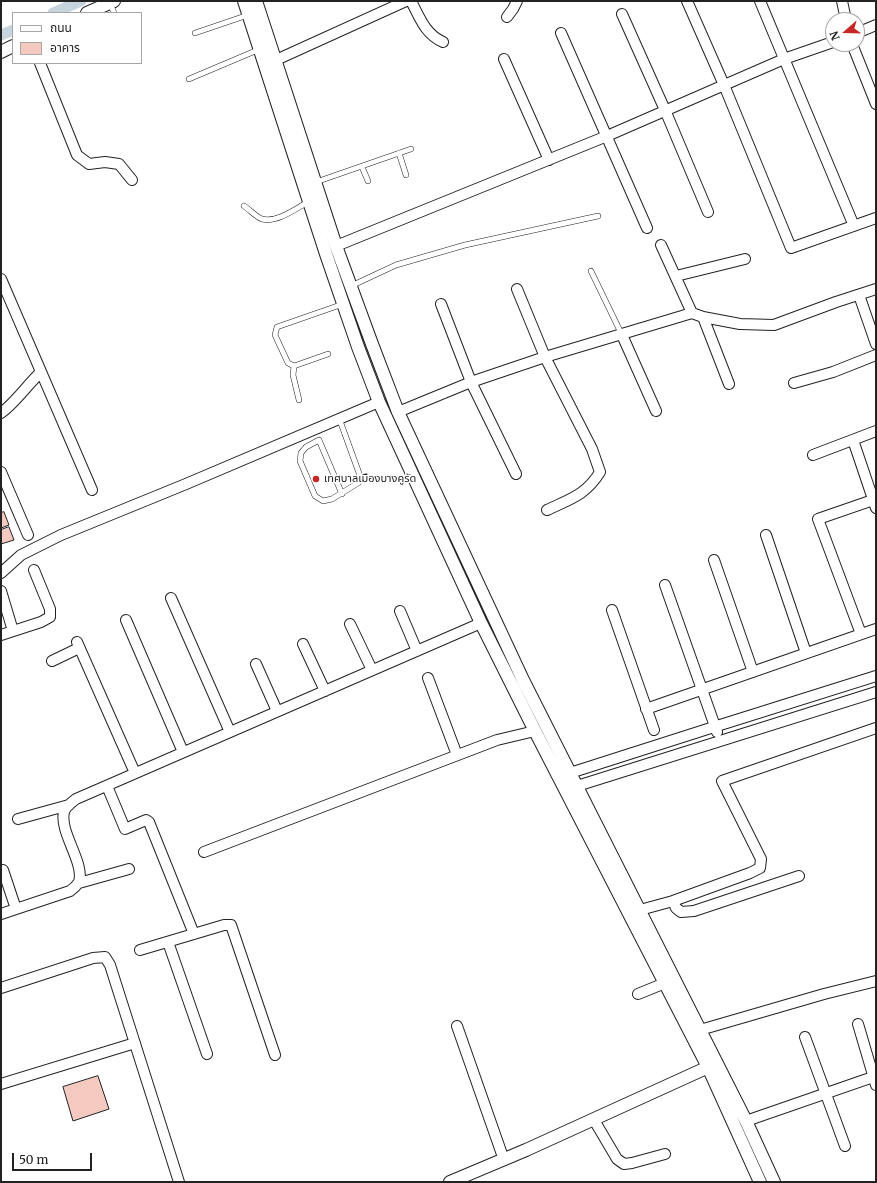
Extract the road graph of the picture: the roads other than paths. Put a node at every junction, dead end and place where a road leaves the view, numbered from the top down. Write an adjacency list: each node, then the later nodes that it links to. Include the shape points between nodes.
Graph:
1 (244, 1): 12 (street)
2 (256, 1): 27 (street)
3 (406, 1): 27 (street)
4 (411, 1): 19 (street, via 424,27 434,38)
5 (517, 1): 14 (street)
6 (687, 1): 30 (street)
7 (760, 1): 26 (street)
8 (842, 1): 11 (street)
9 (113, 6): 10 (street)
10 (91, 12)
11 (844, 12)
12 (248, 14): 17 (lane); 22 (street)
13 (622, 14): 32 (street)
14 (507, 17)
15 (876, 25): 16 (street)
16 (865, 30)
17 (195, 33)
18 (561, 33): 33 (street)
19 (443, 42)
20 (825, 45): 26 (street)
21 (12, 46): 23 (street)
22 (260, 49): 29 (lane); 42 (street)
23 (1, 52)
24 (855, 52): 31 (street)
25 (504, 59): 36 (street)
26 (784, 59): 30 (street); 47 (street)
27 (276, 60): 41 (street)
28 (40, 64): 39 (street, via 77,155 90,164 119,164)
29 (189, 79)
30 (724, 85): 32 (street); 47 (street, via 791,248)
31 (876, 104)
32 (665, 110): 33 (street); 44 (street)
33 (607, 136): 36 (street); 48 (street)
34 (411, 149): 35 (lane)
35 (399, 153): 37 (lane); 38 (lane)
36 (549, 160): 50 (street)
37 (362, 167): 40 (lane); 41 (lane)
38 (406, 175)
39 (132, 180)
40 (368, 181)
41 (315, 183): 50 (street)
42 (309, 202): 43 (lane, via 272,220 261,219); 59 (street)
43 (244, 206)
44 (708, 212)
45 (598, 216): 55 (lane, via 465,245 396,265)
46 (876, 218): 47 (street)
47 (854, 226)
48 (647, 228)
49 (661, 245): 53 (street)
50 (336, 246): 55 (street)
51 (745, 259): 53 (street)
52 (591, 271): 63 (lane)
53 (676, 276): 61 (street)
54 (1, 279): 69 (street)
55 (350, 286): 73 (street)
56 (517, 289): 67 (street)
57 (876, 289): 58 (street)
58 (859, 295): 62 (street, via 774,325 740,324); 64 (street)
59 (343, 304): 68 (lane, via 277,327 275,335 288,363); 75 (street)
60 (441, 304): 70 (street)
61 (692, 314): 62 (street); 63 (street)
62 (703, 317): 72 (street)
63 (622, 335): 67 (street); 76 (street)
64 (876, 344)
65 (328, 354): 68 (lane)
66 (876, 355): 71 (street, via 833,372)
67 (545, 357): 70 (street); 91 (street, via 592,449 600,472 580,495)
68 (294, 366): 74 (lane, via 292,375)
69 (41, 372): 78 (street, via 12,405); 88 (street)
70 (471, 382): 77 (street); 87 (street)
71 (794, 383)
72 (729, 384)
73 (392, 396): 75 (street); 77 (street)
74 (299, 400)
75 (379, 402): 79 (street); 80 (street)
76 (656, 411)
77 (398, 412): 79 (street); 102 (street)
78 (1, 413)
79 (386, 417): 104 (street)
80 (339, 418): 81 (street); 89 (lane, via 360,480)
81 (313, 429): 83 (lane); 96 (street, via 61,536 21,555)
82 (876, 432): 84 (street)
83 (319, 440): 89 (lane); 89 (lane, via 306,447 300,461 315,496 323,501)
84 (853, 440): 85 (street); 90 (street)
85 (813, 455)
86 (1, 472): 92 (street)
87 (516, 474)
88 (92, 490)
89 (342, 494)
90 (875, 503): 108 (street, via 818,519)
91 (547, 510)
92 (28, 535)
93 (766, 535): 112 (street)
94 (714, 560): 116 (street)
95 (34, 570): 107 (street, via 50,609 50,617)
96 (1, 573)
97 (665, 585): 120 (street)
98 (1, 591): 107 (street)
99 (171, 598): 130 (street)
100 (612, 610): 124 (street)
101 (400, 611): 111 (street)
102 (494, 617): 104 (street); 135 (street)
103 (126, 620): 132 (street)
104 (481, 623): 111 (street); 129 (street)
105 (350, 624): 115 (street)
106 (876, 629): 108 (street)
107 (13, 631): 109 (street)
108 (861, 634): 112 (street)
109 (1, 635)
110 (303, 644): 121 (street)
111 (417, 650): 115 (street)
112 (806, 653): 116 (street)
113 (52, 661): 134 (street, via 78,645)
114 (256, 664): 125 (street)
115 (372, 670): 121 (street)
116 (753, 672): 120 (street)
117 (876, 676): 119 (street)
118 (428, 678): 133 (street)
119 (860, 681): 123 (street); 126 (street)
120 (702, 690): 124 (street); 126 (street)
121 (325, 691): 125 (street)
122 (876, 692): 123 (street)
123 (865, 695): 131 (street)
124 (646, 709): 128 (street)
125 (277, 711): 130 (street)
126 (715, 726): 131 (street); 135 (street)
127 (876, 728): 145 (street, via 722,781 760,860 760,868)
128 (654, 730)
129 (535, 731): 133 (street, via 497,740); 153 (street)
130 (230, 732): 132 (street)
131 (720, 740): 137 (street)
132 (183, 752): 134 (street)
133 (457, 756): 140 (street)
134 (136, 773): 136 (street)
135 (570, 773): 137 (street)
136 (107, 786): 138 (street, via 76,799); 149 (street, via 125,829 146,820 149,822)
137 (577, 786): 147 (street)
138 (69, 805): 139 (street); 144 (street, via 64,812 64,822 79,871)
139 (18, 819)
140 (204, 852)
141 (129, 869): 144 (street)
142 (3, 870): 146 (street)
143 (799, 876): 145 (street, via 694,911 681,912)
144 (78, 883): 146 (street, via 70,891)
145 (673, 901): 147 (street)
146 (16, 909): 148 (street)
147 (640, 910): 158 (street)
148 (1, 914)
149 (194, 934): 150 (street); 162 (street, via 231,925)
150 (168, 942): 151 (street); 161 (street)
151 (140, 950)
152 (876, 980): 158 (street)
153 (664, 983): 155 (street); 163 (street)
154 (1, 988): 160 (street, via 93,958 105,957 110,965)
155 (638, 994)
156 (858, 1024): 164 (street)
157 (457, 1026): 171 (street)
158 (700, 1030): 163 (street)
159 (805, 1037): 166 (street)
160 (135, 1043): 165 (street); 172 (street)
161 (207, 1054)
162 (275, 1055)
163 (712, 1065): 167 (street); 168 (street); 174 (street)
164 (875, 1079): 166 (street)
165 (1, 1084)
166 (824, 1093): 168 (street); 169 (street)
167 (594, 1120): 170 (street, via 617,1159 624,1164); 171 (street)
168 (746, 1121): 175 (street)
169 (845, 1146)
170 (665, 1154)
171 (504, 1160): 173 (street)
172 (179, 1182)
173 (450, 1182)
174 (760, 1182)
175 (774, 1182)

